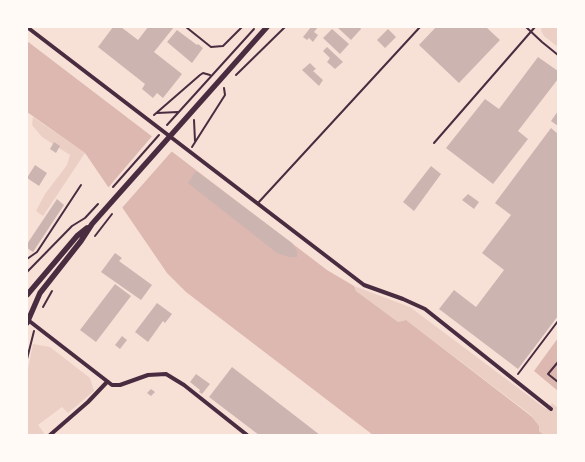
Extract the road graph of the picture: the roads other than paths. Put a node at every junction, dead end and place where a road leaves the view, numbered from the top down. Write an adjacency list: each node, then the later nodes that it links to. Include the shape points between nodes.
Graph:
1 (27, 27): 12 (street)
2 (186, 27): 3 (lane, via 211,47 223,46)
3 (242, 27)
4 (267, 27): 13 (street)
5 (420, 27): 12 (lane)
6 (526, 27): 8 (lane)
7 (535, 27): 8 (lane)
8 (531, 31): 9 (lane); 10 (lane)
9 (558, 55)
10 (434, 143)
11 (81, 185): 14 (lane, via 37,252)
12 (258, 203): 18 (street, via 364,284 425,309)
13 (92, 224): 15 (street, via 77,236); 16 (street, via 40,293)
14 (27, 259)
15 (27, 295)
16 (27, 321): 17 (street)
17 (107, 382): 19 (street); 20 (street, via 120,385 148,375 166,374)
18 (551, 409)
19 (50, 435)
20 (248, 435)

